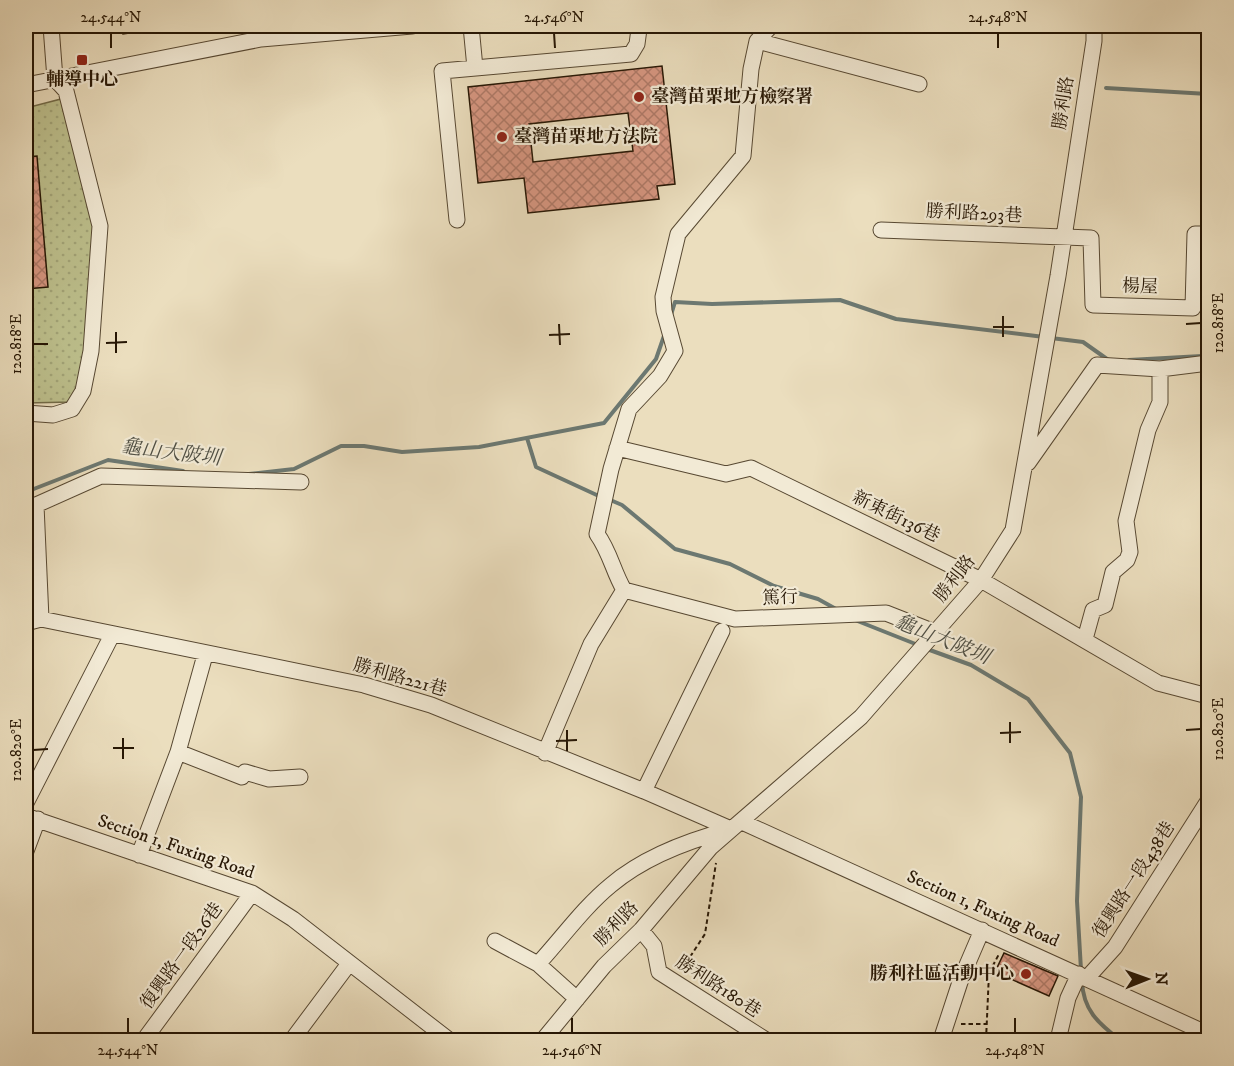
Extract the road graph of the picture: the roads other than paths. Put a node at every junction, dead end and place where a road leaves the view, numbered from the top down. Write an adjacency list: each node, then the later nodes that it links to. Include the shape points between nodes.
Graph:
1 (51, 26): 10 (street)
2 (412, 26): 7 (street)
3 (471, 26): 9 (street)
4 (771, 26): 8 (street)
5 (1094, 26): 16 (street, 勝利路)
6 (639, 29): 9 (street, via 638,44 631,54)
7 (261, 32): 10 (street)
8 (757, 41): 11 (street); 20 (street, via 744,156 678,234 663,297 675,351 660,376 629,409)
9 (475, 68): 13 (street, via 442,71)
10 (55, 79): 12 (street); 19 (street, via 66,91 100,226 91,351 83,391 72,409 53,415)
11 (919, 84)
12 (26, 85)
13 (457, 220)
14 (881, 230): 16 (street, 勝利路293巷)
15 (1209, 234): 16 (street, 楊屋, via 1195,234 1193,308 1093,305 1091,238)
16 (1064, 238): 21 (street, 勝利路)
17 (1209, 363): 18 (street)
18 (1160, 369): 21 (street, via 1097,365); 30 (street, via 1160,402 1148,430 1126,521 1130,552 1113,572 1105,605 1093,610)
19 (26, 413)
20 (617, 448): 24 (street, 新東街136巷, via 726,474 751,468); 25 (street, via 597,534 609,551 614,573)
21 (1025, 468): 24 (street, 勝利路, via 1013,530)
22 (301, 482): 23 (street, via 101,476)
23 (31, 505): 26 (street)
24 (981, 580): 28 (street, 勝利路); 30 (street, 新東街136巷)
25 (624, 590): 28 (street, 篤行, via 735,619 886,613); 34 (street, via 591,644)
26 (33, 621): 29 (street, 勝利路221巷)
27 (722, 631): 36 (street)
28 (937, 633): 40 (street, 勝利路, via 861,717)
29 (112, 635): 31 (street, 勝利路221巷); 38 (street)
30 (1085, 639): 32 (street, 新東街136巷, via 1158,683)
31 (205, 655): 33 (street); 34 (street, 勝利路221巷, via 364,685 431,705)
32 (1209, 696)
33 (178, 752): 35 (street, via 242,777 245,772 269,779); 42 (street)
34 (545, 753): 36 (street, 勝利路221巷)
35 (300, 777)
36 (644, 790): 40 (street, 勝利路221巷)
37 (1209, 801): 49 (street, 復興路一段438巷, via 1115,947)
38 (26, 803)
39 (32, 818): 41 (street); 42 (street, Section 1, Fuxing Road)
40 (731, 830): 44 (street, 勝利路); 45 (street, Section 1, Fuxing Road); 48 (street, via 643,862 610,886)
41 (26, 851)
42 (139, 855): 43 (street, Section 1, Fuxing Road)
43 (252, 893): 47 (street, Section 1, Fuxing Road); 52 (street, 復興路一段26巷)
44 (640, 930): 50 (street, 勝利路); 56 (street, 勝利路180巷, via 654,946 659,972)
45 (982, 930): 49 (street, Section 1, Fuxing Road); 57 (street)
46 (495, 941): 48 (street)
47 (348, 964): 53 (street); 54 (street, Section 1, Fuxing Road)
48 (538, 964): 50 (street)
49 (1083, 976): 51 (street, Section 1, Fuxing Road); 58 (street, 復興路一段438巷, via 1068,998)
50 (577, 999): 55 (street, 勝利路)
51 (1209, 1034)
52 (144, 1041)
53 (292, 1041)
54 (449, 1041)
55 (543, 1041)
56 (766, 1041)
57 (941, 1041)
58 (1059, 1041)

